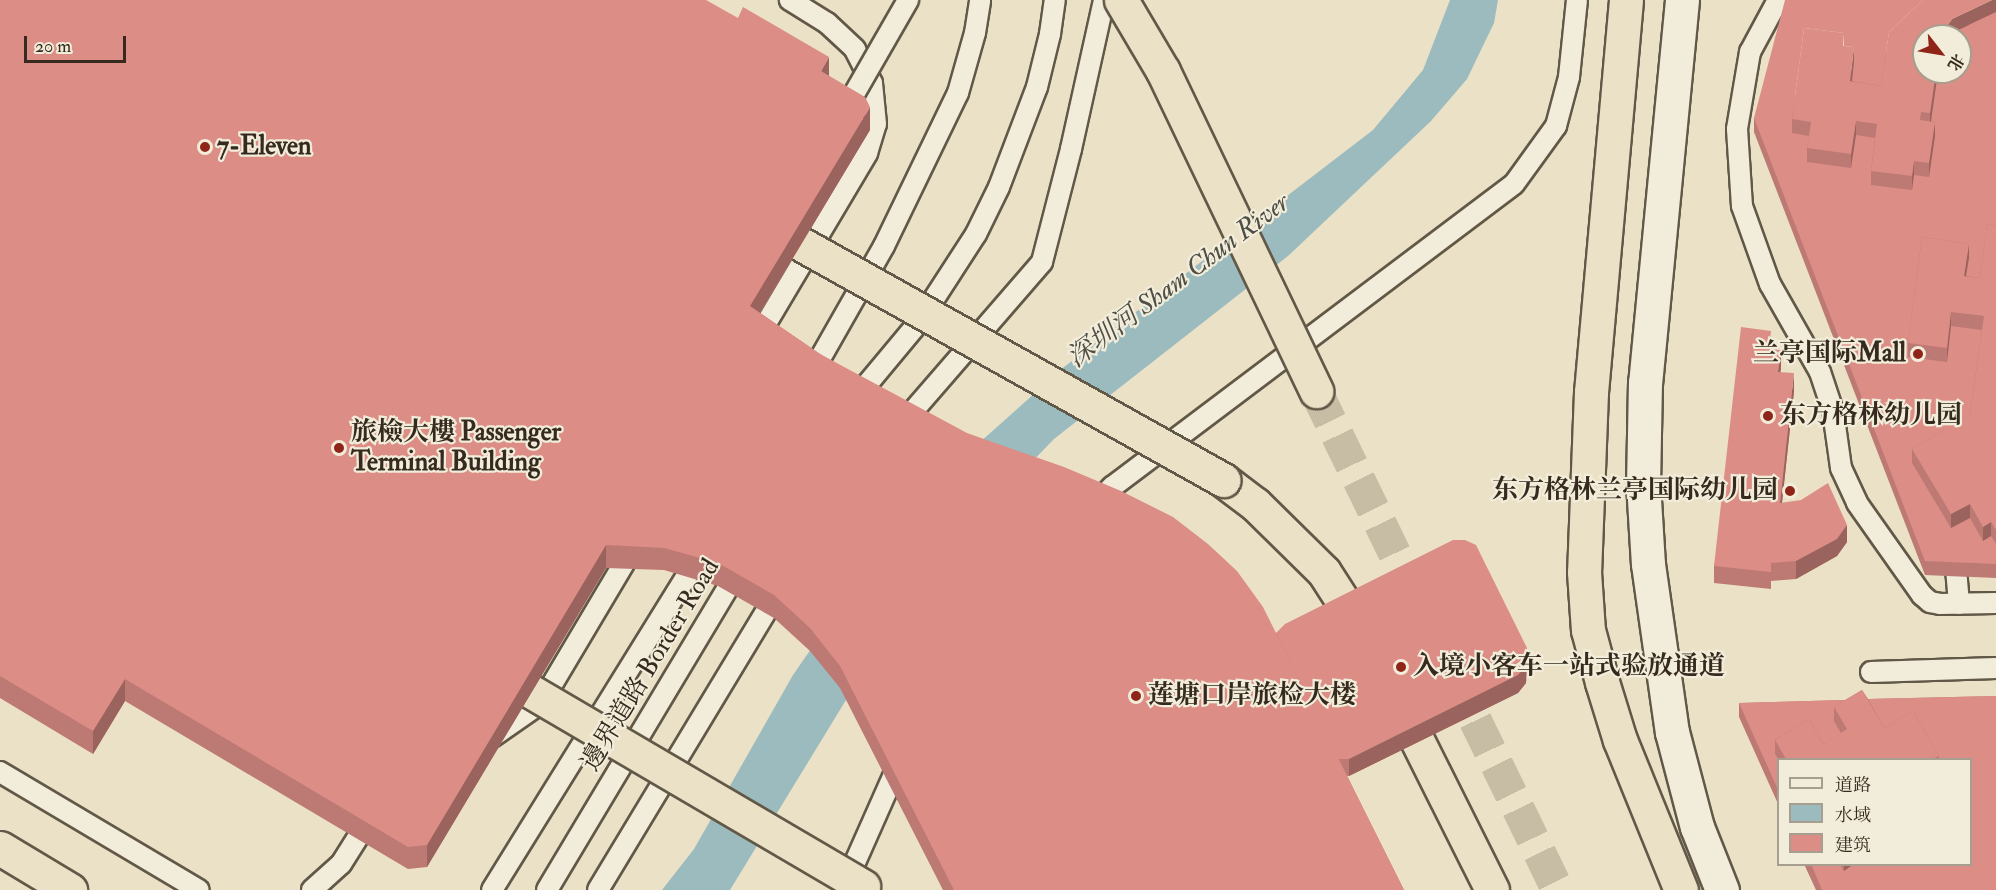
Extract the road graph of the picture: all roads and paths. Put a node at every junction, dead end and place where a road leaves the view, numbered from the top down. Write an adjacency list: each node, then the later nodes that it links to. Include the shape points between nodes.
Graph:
1 (790, 0): 13 (lane, via 827,22 855,50 872,83 876,124 867,153)
2 (908, 0): 11 (lane, bridge)
3 (980, 0): 15 (lane, via 958,93 884,246)
4 (1055, 0): 16 (lane, via 1037,87 976,234 919,322)
5 (1104, 0): 17 (lane, via 1042,262)
6 (1121, 0): 14 (highway, bridge, via 1163,71)
7 (1577, 0): 18 (lane, via 1569,77 1556,126 1514,183 1112,487)
8 (1626, 0): 43 (highway, via 1592,380 1584,572 1588,630 1620,740)
9 (1682, 0): 44 (street, via 1645,382 1643,483 1647,564 1672,732 1697,827)
10 (1778, 0): 25 (lane, via 1750,52 1737,129 1742,206 1770,284 1820,372 1833,411 1841,468 1857,503 1922,595 1930,602)
11 (835, 129)
12 (790, 238): 42 (highway, bridge, via 1223,480 1255,504 1324,572 1358,622)
13 (747, 357)
14 (1316, 391)
15 (796, 399)
16 (845, 412)
17 (886, 444)
18 (1079, 520)
19 (644, 530): 30 (lane, via 541,703 484,743)
20 (709, 539): 37 (lane)
21 (753, 547): 38 (lane, 邊界道路 Border Road)
22 (1956, 569): 25 (lane)
23 (791, 571): 39 (lane)
24 (1996, 603): 25 (lane)
25 (1959, 604)
26 (1996, 668): 27 (lane)
27 (1871, 672)
28 (517, 691): 41 (highway, bridge)
29 (910, 742): 40 (lane)
30 (474, 745)
31 (0, 772): 35 (lane)
32 (381, 799): 36 (lane, via 341,864)
33 (0, 848): 34 (highway)
34 (70, 890)
35 (199, 890)
36 (312, 890)
37 (492, 890)
38 (547, 890)
39 (598, 890)
40 (843, 890)
41 (867, 890)
42 (1492, 890)
43 (1681, 890)
44 (1722, 890)

